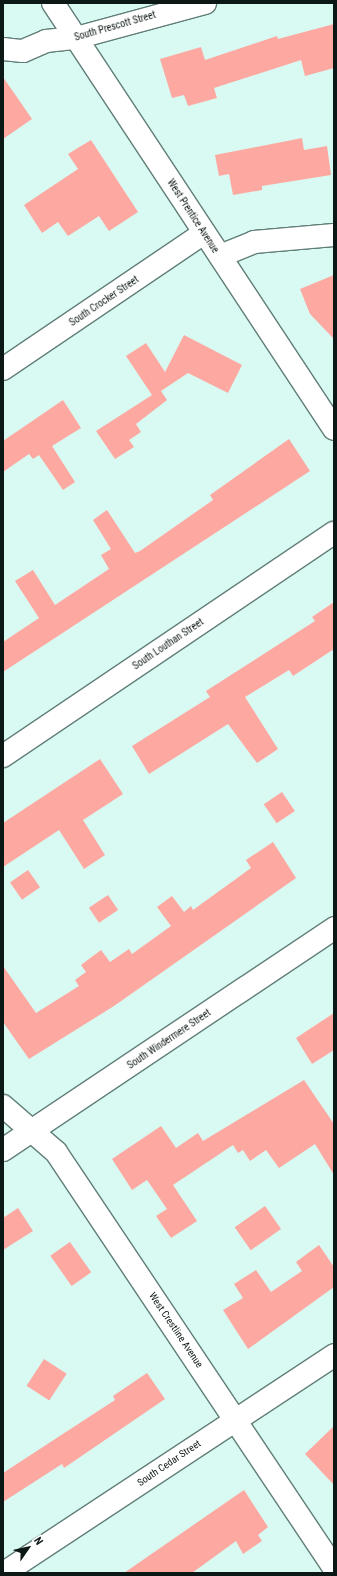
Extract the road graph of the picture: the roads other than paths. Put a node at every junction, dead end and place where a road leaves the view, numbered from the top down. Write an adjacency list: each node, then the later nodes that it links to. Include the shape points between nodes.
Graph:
1 (53, 3): 3 (street, West Prentice Avenue)
2 (205, 3): 3 (street, South Prescott Street)
3 (76, 38): 4 (street, South Prescott Street, via 46,41 23,51); 5 (street, West Prentice Avenue)
4 (3, 49)
5 (204, 233): 7 (street, West Prentice Avenue); 8 (street, South Crocker Street)
6 (334, 235): 7 (street, via 254,242)
7 (220, 256): 9 (street, West Prentice Avenue)
8 (3, 369)
9 (334, 429)
10 (334, 533): 11 (street, South Louthan Street)
11 (3, 756)
12 (334, 928): 14 (street, South Windermere Street)
13 (3, 1106): 14 (street, West Crestline Avenue)
14 (30, 1132): 15 (street, South Windermere Street); 17 (street, West Crestline Avenue, via 56,1152)
15 (3, 1150)
16 (334, 1354): 17 (street, South Cedar Street)
17 (234, 1420): 18 (street, West Crestline Avenue); 19 (street, South Cedar Street)
18 (334, 1568)
19 (4, 1573)

